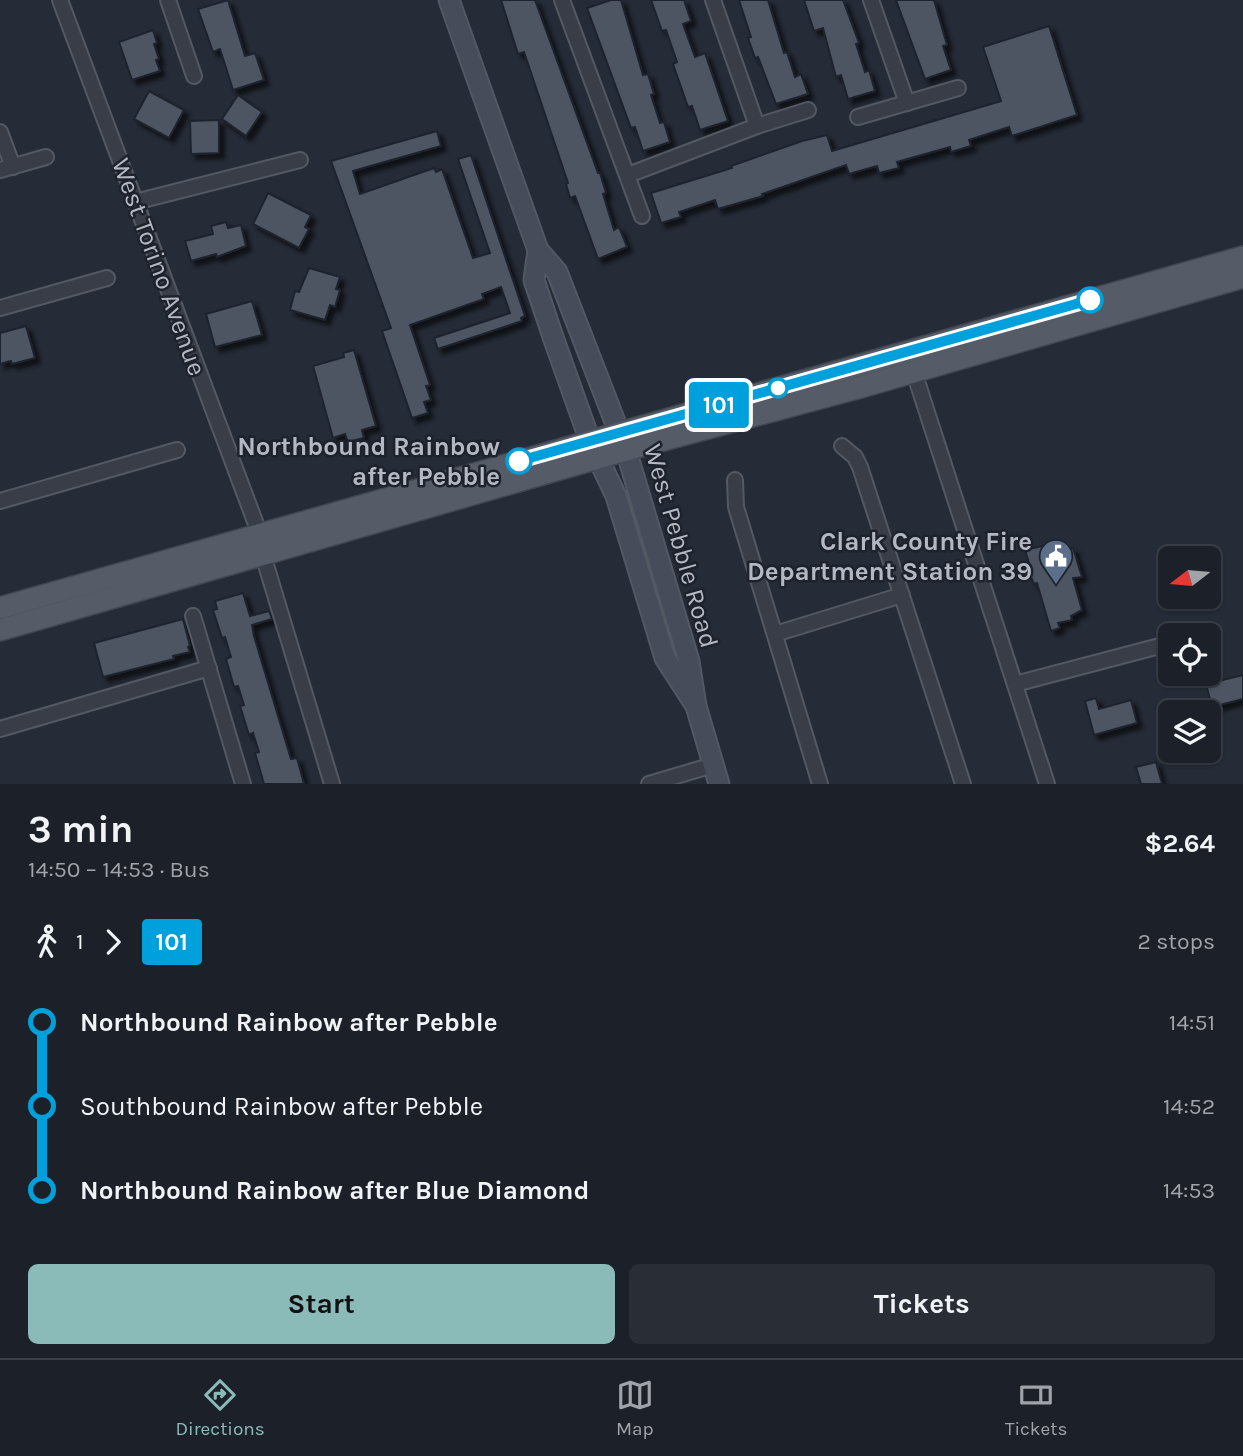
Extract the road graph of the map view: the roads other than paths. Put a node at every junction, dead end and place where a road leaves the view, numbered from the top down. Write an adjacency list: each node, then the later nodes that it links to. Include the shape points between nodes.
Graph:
1 (60, 0): 18 (street, West Torino Avenue)
2 (168, 0): 7 (street)
3 (449, 0): 20 (street, West Pebble Road)
4 (562, 0): 17 (street)
5 (713, 0): 12 (street)
6 (871, 0): 9 (street)
7 (194, 76)
8 (958, 88): 9 (street)
9 (907, 103): 11 (street)
10 (808, 110): 12 (street)
11 (858, 117)
12 (757, 126): 17 (street)
13 (0, 132): 16 (street)
14 (46, 157): 16 (street)
15 (300, 160): 18 (street)
16 (6, 168)
17 (628, 175): 19 (street)
18 (135, 202): 35 (street, West Torino Avenue)
19 (642, 216)
20 (538, 250): 29 (street, West Pebble Road, via 557,272); 31 (street, West Pebble Road, via 534,280)
21 (1243, 257): 25 (main road)
22 (1243, 277): 27 (main road)
23 (107, 278): 24 (street)
24 (0, 308)
25 (962, 336): 26 (main road); 27 (main road, via 956,348 921,359)
26 (909, 350): 28 (main road, via 899,364 870,372); 29 (main road)
27 (914, 372): 28 (main road); 43 (street)
28 (861, 387): 29 (main road)
29 (623, 441): 31 (main road); 44 (street, West Pebble Road, via 689,661)
30 (842, 446): 36 (street, via 860,467)
31 (595, 449): 35 (main road); 35 (main road, via 375,502); 44 (street, West Pebble Road, via 616,496 665,658)
32 (177, 450): 34 (street)
33 (735, 480): 40 (street, via 736,507)
34 (0, 501)
35 (261, 545): 37 (main road); 39 (main road, via 204,562 190,576); 48 (street, West Torino Avenue)
36 (902, 595): 40 (street); 51 (street)
37 (3, 608)
38 (193, 616): 42 (street)
39 (0, 630)
40 (775, 634): 50 (street)
41 (1158, 646): 43 (street)
42 (209, 668): 45 (street); 47 (street)
43 (1015, 684): 52 (street)
44 (696, 706): 46 (street, West Pebble Road)
45 (0, 729)
46 (716, 775): 49 (street)
47 (243, 784)
48 (332, 784)
49 (649, 784)
50 (820, 784)
51 (963, 784)
52 (1047, 784)

